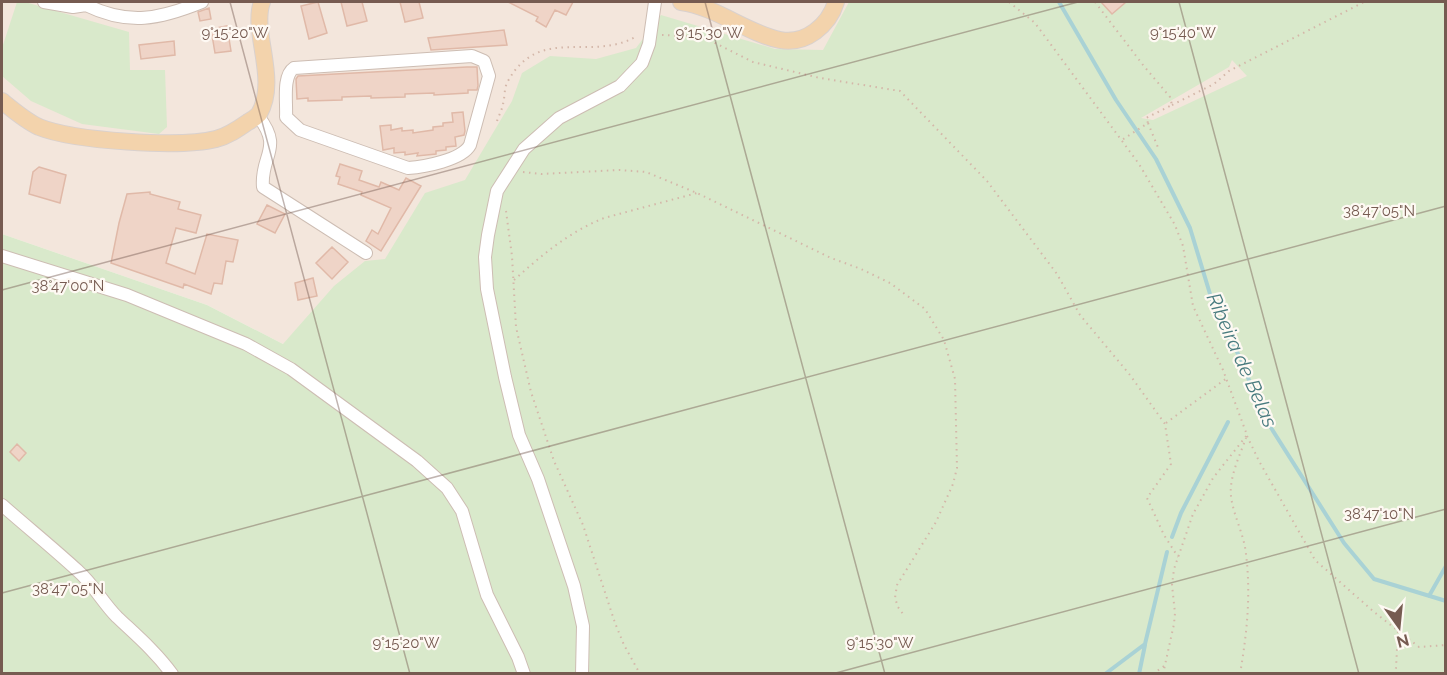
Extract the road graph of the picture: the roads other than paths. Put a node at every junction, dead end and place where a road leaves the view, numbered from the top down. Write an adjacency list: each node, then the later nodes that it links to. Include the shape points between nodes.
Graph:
1 (44, 2): 7 (street, via 73,7)
2 (202, 2): 7 (street, via 145,19 100,12)
3 (262, 2): 9 (main road, via 258,12 266,86)
4 (655, 2): 16 (street, via 642,63 620,86 559,118 524,149 510,169 497,191 485,257 488,289 519,435 574,585 583,626)
5 (681, 2): 6 (main road, via 783,40 813,34 829,18)
6 (836, 2)
7 (86, 3)
8 (2, 101): 9 (main road, via 38,126 66,135 122,141 217,139)
9 (258, 116): 11 (street, via 268,128 271,149 263,187)
10 (286, 117): 10 (street, via 300,130 408,168 419,167 467,151 489,76 487,67 484,61 472,56 294,68 287,78)
11 (366, 253)
12 (2, 256): 15 (street, via 127,295 246,344 291,369 417,461 447,488 462,511 487,595)
13 (2, 505): 14 (street, via 80,572)
14 (172, 674)
15 (524, 674)
16 (582, 674)

